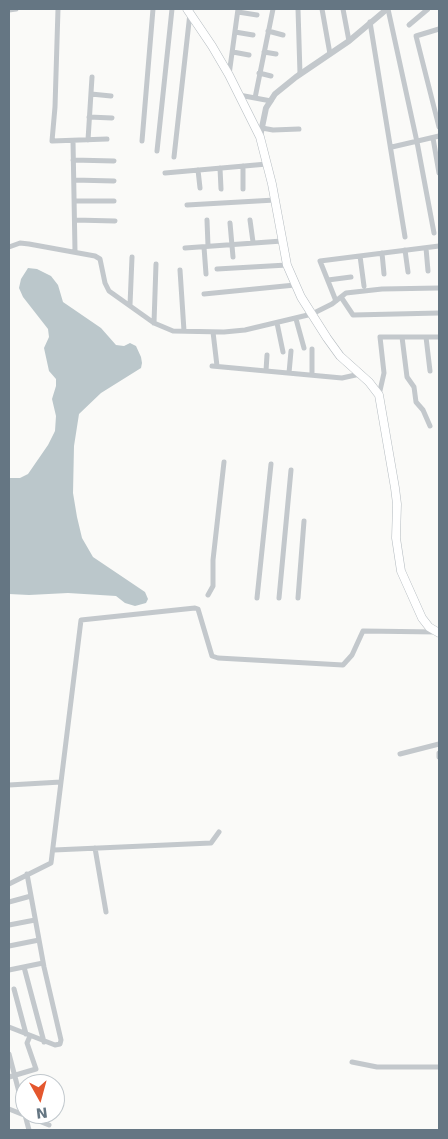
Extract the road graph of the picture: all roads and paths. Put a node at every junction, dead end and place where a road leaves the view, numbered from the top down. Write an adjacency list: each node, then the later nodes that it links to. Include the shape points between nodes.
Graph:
1 (16, 9): 11 (street)
2 (58, 9): 46 (street, via 52,141)
3 (153, 9): 49 (street)
4 (172, 9): 52 (street)
5 (273, 9): 18 (street)
6 (298, 9): 29 (street)
7 (322, 9): 26 (street)
8 (343, 9): 22 (street)
9 (388, 9): 15 (street); 50 (street)
10 (428, 9): 16 (street)
11 (9, 10)
12 (238, 10): 14 (street); 19 (street)
13 (189, 11): 30 (main road); 53 (street)
14 (257, 15)
15 (370, 22): 22 (street); 51 (street)
16 (408, 25)
17 (439, 29): 40 (street, via 416,36)
18 (268, 31): 21 (street); 24 (street)
19 (235, 32): 20 (street); 23 (street)
20 (253, 34)
21 (283, 35)
22 (349, 41): 26 (street)
23 (233, 52): 27 (street); 30 (street)
24 (264, 52): 25 (street); 28 (street)
25 (276, 54)
26 (330, 54): 29 (street)
27 (248, 55)
28 (259, 73): 32 (street); 36 (street)
29 (300, 74): 37 (street)
30 (229, 75): 34 (main road)
31 (92, 76): 33 (street)
32 (271, 76)
33 (91, 94): 35 (street); 38 (street)
34 (238, 95): 36 (street); 44 (main road)
35 (111, 96)
36 (255, 98): 37 (street)
37 (271, 101): 41 (street, via 266,108)
38 (89, 117): 39 (street); 47 (street)
39 (112, 118)
40 (439, 127)
41 (262, 128): 42 (street); 44 (street)
42 (299, 129)
43 (439, 136): 45 (street)
44 (260, 137): 56 (main road)
45 (433, 138): 50 (street); 61 (street)
46 (73, 140): 47 (street); 54 (street)
47 (88, 140): 48 (street)
48 (107, 140)
49 (142, 142)
50 (417, 142): 51 (street); 76 (street)
51 (392, 148): 77 (street)
52 (157, 152)
53 (174, 156)
54 (73, 160): 55 (street); 62 (street)
55 (114, 161)
56 (267, 164): 57 (street); 67 (main road)
57 (242, 166): 58 (street); 65 (street)
58 (220, 168): 59 (street); 66 (street)
59 (198, 170): 60 (street); 64 (street)
60 (165, 173)
61 (439, 173)
62 (74, 180): 63 (street); 68 (street)
63 (114, 181)
64 (200, 188)
65 (243, 189)
66 (222, 190)
67 (276, 200): 70 (street); 78 (main road)
68 (74, 201): 69 (street); 71 (street)
69 (114, 201)
70 (187, 205)
71 (75, 220): 74 (street); 87 (street)
72 (207, 220): 82 (street)
73 (250, 220): 79 (street)
74 (115, 221)
75 (230, 222): 80 (street)
76 (434, 233)
77 (405, 237)
78 (282, 241): 79 (street); 93 (main road)
79 (253, 242): 80 (street)
80 (232, 244): 82 (street); 91 (street)
81 (9, 246): 87 (street, via 20,243)
82 (206, 246): 84 (street); 98 (street)
83 (439, 246): 85 (street)
84 (185, 248)
85 (426, 248): 86 (street); 96 (street)
86 (405, 250): 88 (street); 97 (street)
87 (75, 251): 107 (street, via 100,259 109,291)
88 (382, 253): 89 (street); 99 (street)
89 (360, 256): 101 (street, via 320,262); 103 (street)
90 (132, 257): 107 (street)
91 (233, 257)
92 (156, 264): 111 (street)
93 (287, 265): 94 (street); 102 (main road)
94 (217, 269)
95 (180, 270): 113 (street)
96 (428, 271)
97 (408, 272)
98 (206, 274)
99 (384, 274)
100 (351, 277): 101 (street)
101 (328, 280): 106 (street)
102 (295, 285): 105 (street); 109 (main road)
103 (364, 286)
104 (439, 288): 106 (street, via 382,289 346,293)
105 (204, 294)
106 (339, 299): 108 (street, via 353,315); 109 (street)
107 (130, 305): 111 (street)
108 (439, 313)
109 (312, 314): 110 (street); 126 (main road, via 340,356)
110 (296, 319): 112 (street); 118 (street)
111 (154, 323): 113 (street, via 168,330)
112 (277, 323): 114 (street); 121 (street)
113 (184, 332): 114 (street)
114 (213, 332): 123 (street, via 215,366)
115 (402, 337): 116 (street); 128 (street, via 380,337 384,373); 129 (street, via 407,377)
116 (426, 337): 117 (street); 124 (street)
117 (439, 337)
118 (304, 348)
119 (312, 349): 127 (street)
120 (291, 351): 125 (street)
121 (283, 352)
122 (267, 355): 123 (street)
123 (266, 371): 125 (street)
124 (430, 371)
125 (289, 373): 127 (street)
126 (360, 374): 127 (street, via 342,378); 128 (main road)
127 (312, 375)
128 (379, 395): 138 (main road, via 395,488 396,538 401,571 422,618)
129 (430, 426)
130 (224, 462): 134 (street, via 213,586)
131 (271, 464): 135 (street)
132 (291, 470): 136 (street)
133 (304, 521): 137 (street)
134 (208, 595)
135 (257, 598)
136 (279, 598)
137 (298, 598)
138 (438, 632): 141 (street, via 363,631 344,666 212,656 195,608 81,620)
139 (439, 744): 140 (street)
140 (400, 754)
141 (61, 782): 142 (street); 145 (street)
142 (9, 784)
143 (219, 832): 144 (street, via 211,843)
144 (95, 848): 145 (street); 150 (street)
145 (54, 850): 146 (street, via 52,863)
146 (27, 874): 147 (street); 148 (street)
147 (9, 884)
148 (31, 896): 149 (street); 151 (street)
149 (9, 902)
150 (106, 912)
151 (35, 920): 152 (street); 153 (street)
152 (9, 924)
153 (39, 940): 154 (street); 155 (street)
154 (9, 946)
155 (43, 963): 156 (street); 161 (street, via 61,1040 55,1045)
156 (24, 967): 157 (street); 161 (street)
157 (9, 970)
158 (14, 989): 160 (street)
159 (9, 1027): 160 (street)
160 (28, 1035): 161 (street); 165 (street, via 27,1043 36,1069)
161 (44, 1042)
162 (9, 1055): 165 (street)
163 (352, 1062): 164 (street, via 377,1067)
164 (439, 1067)
165 (12, 1076)

